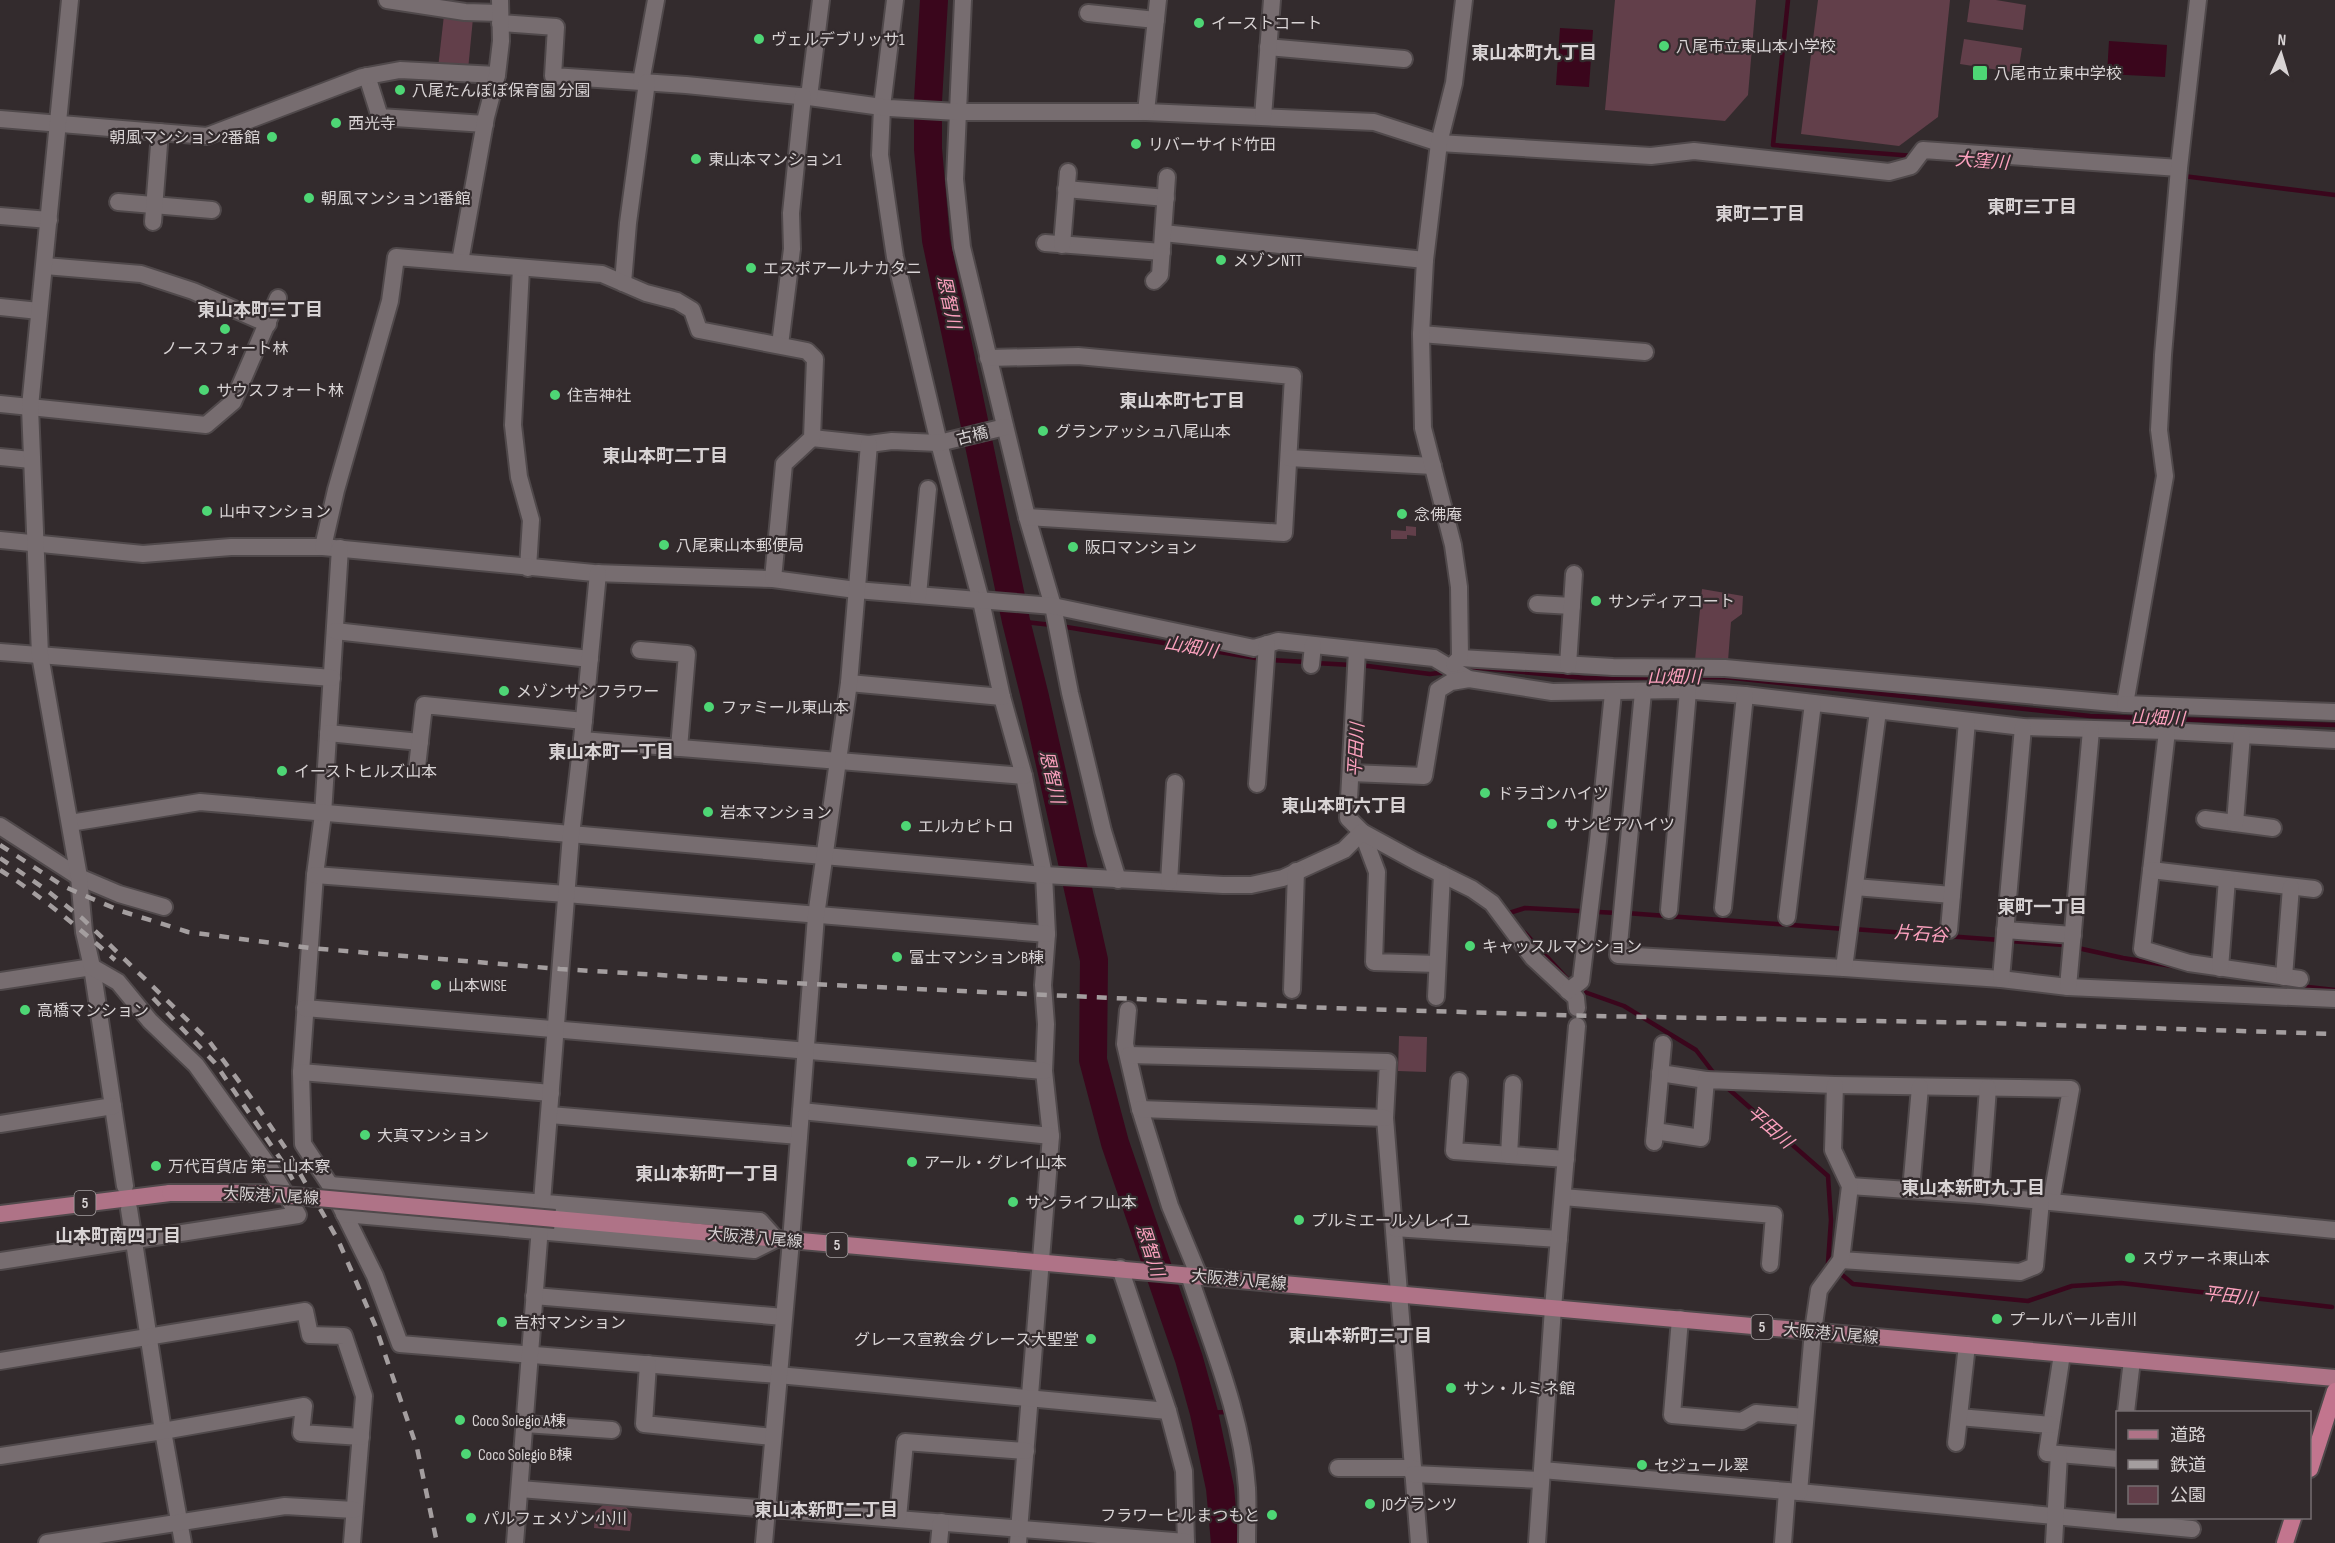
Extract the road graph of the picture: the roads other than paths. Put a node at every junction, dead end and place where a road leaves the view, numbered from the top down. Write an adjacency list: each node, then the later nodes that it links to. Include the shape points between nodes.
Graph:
1 (70, 0): 26 (street)
2 (387, 0): 11 (street, via 465,12)
3 (656, 0): 18 (street)
4 (821, 0): 19 (street)
5 (895, 0): 20 (street)
6 (963, 0): 21 (street)
7 (1158, 0): 13 (street)
8 (1272, 0): 14 (street)
9 (1464, 0): 28 (street, via 1454,83)
10 (2198, 0): 29 (street)
11 (500, 12): 16 (street); 18 (street, via 556,27 552,76)
12 (1088, 13): 13 (street)
13 (1156, 20): 22 (street)
14 (1268, 47): 15 (street); 23 (street)
15 (1404, 59)
16 (496, 75): 17 (street, via 400,70); 25 (street)
17 (367, 76): 25 (street, via 380,117); 27 (street, via 207,136)
18 (644, 82): 19 (street); 47 (street)
19 (806, 97): 20 (street); 53 (street)
20 (886, 107): 21 (street); 60 (street, via 880,155 895,257)
21 (955, 112): 22 (street); 55 (street, via 955,179 962,246)
22 (1146, 112): 23 (street)
23 (1263, 117): 28 (street, via 1374,122)
24 (0, 119): 26 (street)
25 (485, 124): 43 (street)
26 (57, 126): 27 (street); 38 (street)
27 (160, 132): 35 (street)
28 (1439, 143): 29 (street, via 1651,156 1694,151 1890,172 1911,166 1923,150); 42 (street)
29 (2179, 168): 98 (street, via 2158,430 2165,476)
30 (1068, 172): 32 (street)
31 (1167, 177): 33 (street)
32 (1066, 189): 33 (street); 41 (street, via 1054,244)
33 (1166, 198): 40 (street)
34 (118, 202): 35 (street)
35 (154, 205): 36 (street); 39 (street)
36 (212, 210)
37 (0, 216): 38 (street)
38 (49, 220): 44 (street)
39 (153, 222)
40 (1164, 232): 41 (street); 42 (street)
41 (1162, 252): 46 (street, via 1160,275)
42 (1425, 260): 52 (street)
43 (460, 262): 45 (street); 70 (street, via 396,256 390,301 336,490)
44 (45, 266): 50 (street); 51 (street, via 141,274 193,291)
45 (522, 268): 47 (street, via 602,274); 71 (street, via 513,425 519,477 531,520)
46 (1154, 281)
47 (624, 283): 53 (street, via 692,310 699,330)
48 (278, 298): 51 (street)
49 (0, 307): 50 (street)
50 (39, 311): 57 (street)
51 (268, 324): 57 (street, via 233,402 206,425)
52 (1421, 334): 54 (street); 65 (street, via 1423,428)
53 (780, 345): 59 (street, via 807,351 815,359)
54 (1645, 352)
55 (988, 358): 58 (street); 63 (street, via 1077,356 1293,376)
56 (0, 404): 57 (street)
57 (30, 406): 64 (street)
58 (1002, 428): 60 (street, 古橋); 67 (street)
59 (812, 438): 61 (street, 古橋); 74 (street, via 784,464)
60 (942, 442): 61 (street, 古橋); 77 (street)
61 (869, 444): 75 (street)
62 (0, 458): 64 (street)
63 (1289, 458): 65 (street); 67 (street, via 1284,533)
64 (32, 460): 69 (street)
65 (1433, 466): 89 (street, via 1459,587)
66 (928, 489): 76 (street)
67 (1027, 517): 80 (street)
68 (0, 540): 69 (street)
69 (34, 545): 70 (street, via 143,554 231,547); 85 (street)
70 (331, 548): 71 (street); 81 (street)
71 (528, 568): 72 (street)
72 (598, 573): 74 (street); 86 (street)
73 (1574, 574): 79 (street)
74 (773, 579): 75 (street)
75 (856, 590): 76 (street); 91 (street)
76 (918, 596): 77 (street)
77 (982, 601): 80 (street); 96 (street)
78 (1537, 604): 79 (street)
79 (1572, 606): 88 (street)
80 (1052, 615): 84 (street); 134 (street, via 1102,831)
81 (335, 631): 86 (street); 90 (street)
82 (640, 650): 111 (street, via 687,654)
83 (0, 652): 85 (street)
84 (1266, 653): 87 (street, via 1278,641 1312,656); 117 (street)
85 (40, 655): 90 (street); 120 (street)
86 (590, 658): 101 (street)
87 (1357, 659): 89 (street, via 1434,658); 114 (street)
88 (1568, 664): 89 (street); 98 (street, via 1725,668)
89 (1459, 669): 94 (street, via 1552,692); 114 (street, via 1451,682 1438,690 1424,776)
90 (332, 678): 106 (street)
91 (849, 683): 96 (street); 112 (street)
92 (1689, 691): 93 (street); 95 (street); 143 (street)
93 (1643, 692): 94 (street); 152 (street, via 1618,955)
94 (1612, 693): 158 (street, via 1581,981)
95 (1745, 695): 97 (street); 142 (street)
96 (1002, 698): 115 (street)
97 (1813, 703): 99 (street); 145 (street)
98 (2125, 704): 100 (street)
99 (1878, 711): 102 (street); 136 (street)
100 (2335, 711)
101 (584, 721): 108 (street); 110 (street, via 424,705)
102 (1967, 721): 103 (street); 140 (street)
103 (2023, 727): 104 (street); 147 (street)
104 (2091, 730): 105 (street); 149 (street)
105 (2167, 731): 107 (street); 127 (street)
106 (328, 734): 110 (street); 118 (street)
107 (2242, 735): 109 (street); 121 (street)
108 (582, 740): 111 (street); 125 (street)
109 (2335, 740)
110 (420, 742): 113 (street)
111 (679, 748): 112 (street)
112 (837, 761): 115 (street); 126 (street)
113 (417, 767)
114 (1351, 773): 124 (street, via 1348,818)
115 (1024, 776): 131 (street)
116 (1175, 783): 135 (street)
117 (1257, 784)
118 (323, 814): 120 (street, via 200,802); 125 (street); 130 (street)
119 (2205, 819): 121 (street)
120 (70, 823): 132 (street)
121 (2235, 823): 123 (street)
122 (0, 826): 132 (street)
123 (2273, 828)
124 (1362, 832): 128 (street, via 1344,850); 129 (street); 150 (street, via 1377,872 1374,962)
125 (571, 835): 126 (street); 139 (street)
126 (824, 855): 131 (street); 144 (street)
127 (2151, 870): 133 (street); 153 (street, via 2142,949)
128 (1296, 871): 135 (street, via 1251,885); 157 (street)
129 (1442, 874): 150 (street); 158 (street, via 1492,903 1533,958)
130 (315, 875): 139 (street); 161 (street)
131 (1049, 875): 134 (street); 148 (street)
132 (79, 877): 141 (street); 151 (street)
133 (2227, 879): 137 (street); 153 (street)
134 (1118, 880): 135 (street)
135 (1169, 882)
136 (1855, 887): 140 (street); 152 (street)
137 (2291, 887): 138 (street); 153 (street, via 2292,978)
138 (2314, 890)
139 (566, 894): 144 (street); 165 (street)
140 (1952, 895): 146 (street)
141 (164, 908)
142 (1723, 908)
143 (1669, 910)
144 (816, 916): 148 (street); 167 (street)
145 (1787, 917)
146 (1949, 930)
147 (2005, 930): 149 (street); 154 (street)
148 (1047, 934): 169 (street)
149 (2073, 935): 156 (street)
150 (1437, 963): 159 (street)
151 (92, 967): 155 (street); 179 (street); 205 (street, via 118,982 150,1021 196,1065 270,1168 298,1215)
152 (1844, 968): 154 (street)
153 (2220, 968)
154 (2001, 979): 156 (street)
155 (0, 981)
156 (2068, 987): 160 (street)
157 (1292, 990)
158 (1569, 991): 162 (street, via 1576,998)
159 (1436, 997)
160 (2335, 999)
161 (305, 1008): 165 (street); 170 (street)
162 (1577, 1008)
163 (1128, 1010): 168 (street, via 1125,1044)
164 (1577, 1026): 188 (street)
165 (556, 1031): 167 (street); 178 (street)
166 (1663, 1044): 171 (street)
167 (805, 1052): 169 (street); 181 (street)
168 (1129, 1056): 180 (street); 183 (street, via 1388,1062)
169 (1044, 1071): 186 (street)
170 (301, 1072): 178 (street); 189 (street, via 303,1144)
171 (1660, 1073): 172 (street); 172 (street, via 1655,1136 1701,1138)
172 (1715, 1080): 175 (street)
173 (1459, 1081): 187 (street, via 1454,1151)
174 (1514, 1084): 187 (street)
175 (1835, 1085): 176 (street); 191 (street, via 1833,1150)
176 (1920, 1087): 177 (street); 192 (street)
177 (1988, 1088): 193 (street); 195 (street, via 2071,1089)
178 (551, 1093): 182 (street)
179 (113, 1106): 184 (street); 190 (street)
180 (1140, 1110): 183 (street); 211 (street)
181 (801, 1111): 185 (street); 186 (street)
182 (550, 1115): 185 (street); 196 (street)
183 (1385, 1118): 200 (street)
184 (0, 1124)
185 (799, 1136): 204 (street)
186 (1051, 1136): 207 (street)
187 (1509, 1155): 188 (street)
188 (1566, 1159): 194 (street)
189 (330, 1185): 196 (street); 199 (street)
190 (126, 1186)
191 (1850, 1186): 192 (street); 209 (street)
192 (1911, 1190): 193 (street)
193 (1980, 1195): 195 (street)
194 (1563, 1197): 203 (street); 208 (street, via 1774,1215)
195 (2046, 1202): 201 (street); 209 (street, via 2035,1266 2020,1272)
196 (542, 1203): 202 (street); 204 (street, via 760,1221)
197 (129, 1209): 205 (street)
198 (0, 1214): 204 (main road, 大阪港八尾線 / 5, bridge, via 170,1193 261,1193)
199 (344, 1214): 202 (street); 220 (street, via 375,1276 400,1344)
200 (1394, 1228): 203 (street); 212 (street)
201 (2335, 1230)
202 (539, 1232): 204 (street, via 754,1250); 213 (street)
203 (1559, 1239): 214 (street)
204 (784, 1240): 207 (main road, 大阪港八尾線 / 5); 215 (street)
205 (134, 1242): 206 (street); 218 (street)
206 (0, 1261)
207 (1042, 1262): 210 (main road, 大阪港八尾線 / 5); 228 (street)
208 (1770, 1264)
209 (1837, 1266): 217 (street, via 1819,1290)
210 (1120, 1268): 211 (main road, 大阪港八尾線 / 5); 229 (street)
211 (1194, 1275): 212 (main road, 大阪港八尾線 / 5); 266 (street, via 1241,1445 1247,1487)
212 (1399, 1294): 214 (main road, 大阪港八尾線 / 5); 246 (street)
213 (534, 1296): 215 (street); 220 (street)
214 (1553, 1308): 216 (main road, 大阪港八尾線 / 5); 247 (street)
215 (784, 1317): 225 (street)
216 (1680, 1319): 217 (main road, 大阪港八尾線 / 5); 231 (street, via 1672,1415 1742,1421 1756,1413)
217 (1813, 1331): 219 (main road, 大阪港八尾線 / 5); 231 (street)
218 (149, 1337): 223 (street); 236 (street); 237 (street, via 305,1311 310,1335 344,1336 364,1396)
219 (1967, 1345): 221 (main road, 大阪港八尾線 / 5); 232 (street)
220 (530, 1354): 224 (street); 233 (street)
221 (2062, 1354): 222 (main road, 大阪港八尾線 / 5); 234 (street)
222 (2132, 1360): 226 (main road, 大阪港八尾線 / 5); 230 (street)
223 (0, 1361)
224 (648, 1364): 225 (street); 238 (street, via 644,1424)
225 (778, 1375): 228 (street); 238 (street)
226 (2335, 1378)
227 (2335, 1391): 244 (highway)
228 (1030, 1398): 229 (street); 240 (street)
229 (1168, 1411): 259 (street, via 1184,1471)
230 (2126, 1411)
231 (1805, 1417): 249 (street)
232 (1959, 1418): 234 (street); 239 (street)
233 (525, 1424): 235 (street); 248 (street)
234 (2051, 1425): 241 (street, via 2047,1452)
235 (612, 1430)
236 (163, 1431): 237 (street, via 304,1406 301,1433); 242 (street); 255 (street)
237 (361, 1437): 251 (street)
238 (773, 1437): 250 (street)
239 (1956, 1443)
240 (1026, 1451): 253 (street, via 905,1442); 258 (street)
241 (2059, 1454): 243 (street); 252 (street)
242 (0, 1456)
243 (2116, 1459)
244 (2311, 1466)
245 (1338, 1468): 246 (street)
246 (1413, 1471): 247 (street); 267 (street)
247 (1541, 1475): 249 (street); 268 (street)
248 (520, 1489): 250 (street); 263 (street)
249 (1793, 1491): 252 (street); 269 (street)
250 (766, 1508): 253 (street); 264 (street)
251 (354, 1510): 255 (street, via 285,1506); 262 (street)
252 (2056, 1517): 257 (street); 270 (street)
253 (898, 1518): 256 (street)
254 (2294, 1519): 271 (highway)
255 (180, 1522): 260 (street); 261 (street)
256 (941, 1522): 258 (street); 265 (street)
257 (2192, 1529)
258 (1018, 1536): 259 (street)
259 (1186, 1542)
260 (47, 1543)
261 (183, 1543)
262 (352, 1543)
263 (515, 1543)
264 (764, 1543)
265 (939, 1543)
266 (1247, 1543)
267 (1419, 1543)
268 (1537, 1543)
269 (1783, 1543)
270 (2054, 1543)
271 (2285, 1543)

